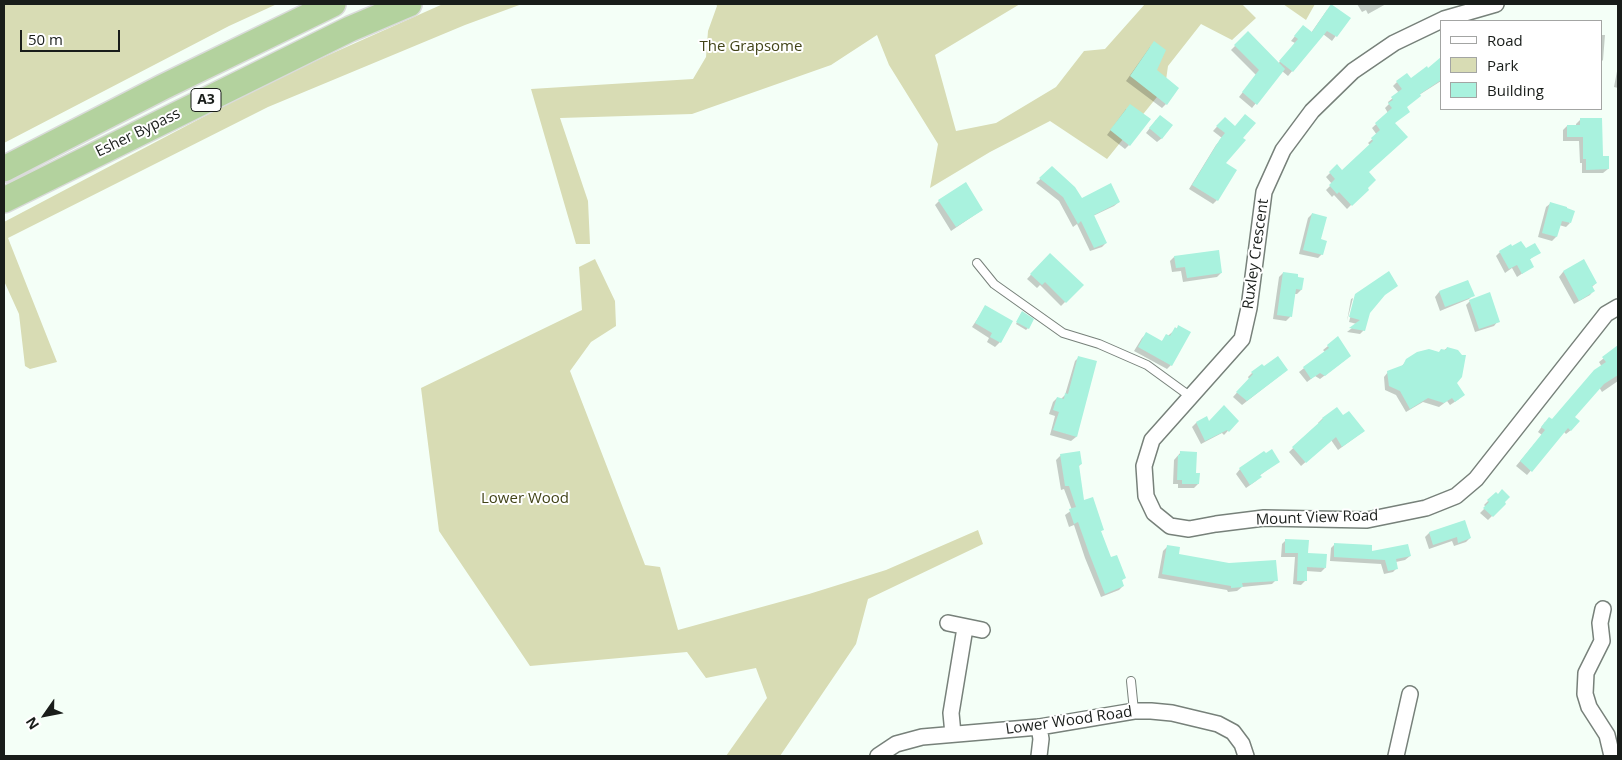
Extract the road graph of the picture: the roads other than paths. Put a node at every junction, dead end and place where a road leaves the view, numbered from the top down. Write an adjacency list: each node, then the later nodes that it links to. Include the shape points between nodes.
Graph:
1 (333, 4): 6 (highway, Esher Bypass / A3)
2 (409, 4): 7 (highway, Esher Bypass / A3, via 350,29)
3 (1496, 4): 4 (street, Ruxley Crescent)
4 (1442, 20)
5 (1440, 21): 10 (street, Ruxley Crescent, via 1394,44 1353,71 1312,111 1283,150 1264,192 1242,339)
6 (4, 169)
7 (4, 200)
8 (977, 263): 10 (lane, via 994,284 1063,333 1147,364)
9 (1618, 307): 10 (street, Mount View Road, via 1606,314 1476,479 1456,496 1426,508 1367,520 1264,518 1189,529 1170,526 1154,513 1146,496 1144,466 1152,440)
10 (1191, 396)
11 (1603, 609): 24 (street, via 1600,623 1602,640 1586,673 1585,694 1589,707 1607,735)
12 (948, 624): 13 (street)
13 (965, 628): 14 (street); 19 (street, via 951,713)
14 (982, 630)
15 (1131, 681): 17 (lane)
16 (1410, 694): 23 (street)
17 (1134, 711): 18 (street, Lower Wood Road); 22 (street, Lower Wood Road, via 1172,713 1218,724 1233,732)
18 (1039, 727): 19 (street, Lower Wood Road); 21 (street)
19 (952, 734): 20 (street, Lower Wood Road, via 908,740)
20 (878, 756)
21 (1040, 756)
22 (1246, 756)
23 (1396, 756)
24 (1612, 756)

